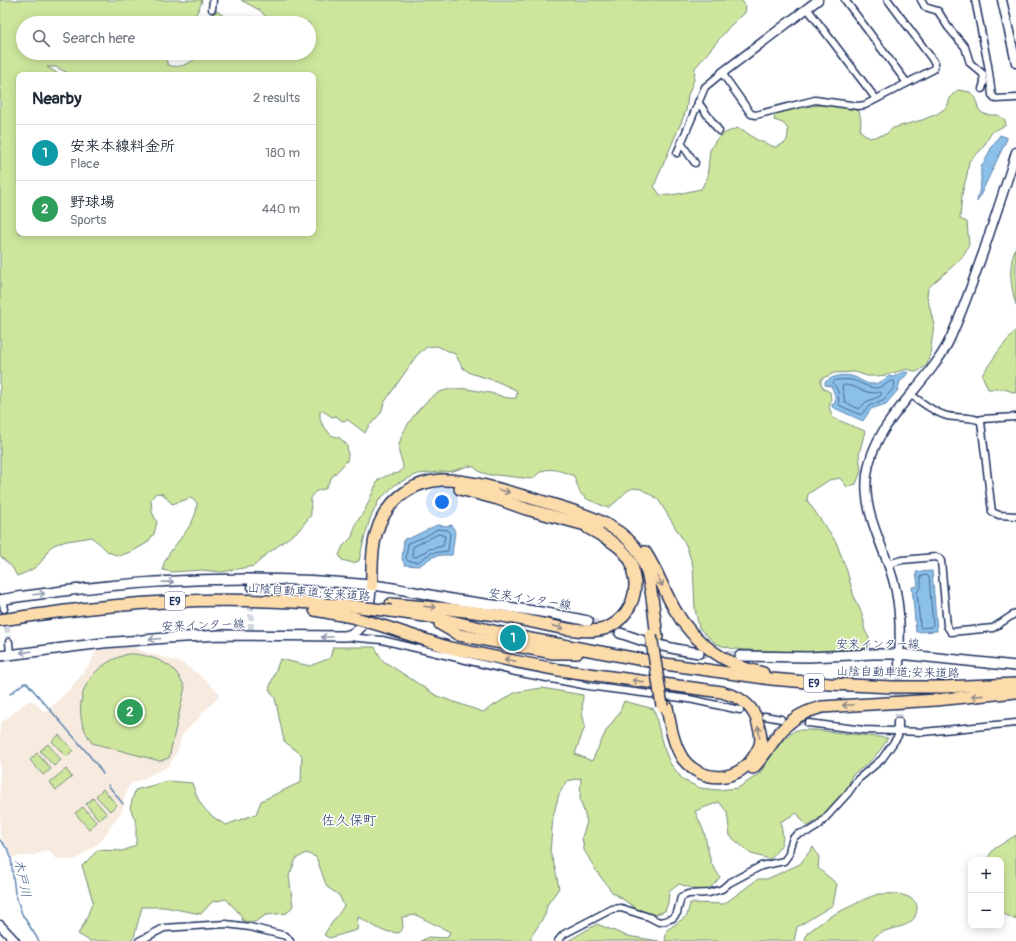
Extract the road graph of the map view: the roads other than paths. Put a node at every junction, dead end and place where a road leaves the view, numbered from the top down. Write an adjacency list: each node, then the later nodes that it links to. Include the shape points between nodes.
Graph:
1 (213, 0): 9 (street)
2 (818, 0): 8 (street)
3 (845, 0): 12 (street)
4 (888, 0): 12 (street, via 935,62 934,69)
5 (921, 0): 13 (street, via 925,8 938,11 965,46 970,63 983,74)
6 (975, 0): 14 (street, via 992,95 996,99)
7 (1002, 0): 10 (street)
8 (807, 8): 11 (street); 15 (street)
9 (212, 9)
10 (1016, 63)
11 (722, 73): 15 (street, via 751,114 756,115 815,100 858,106); 16 (street, via 705,87)
12 (907, 83): 15 (street)
13 (982, 89)
14 (1016, 98)
15 (876, 99)
16 (698, 102): 17 (street); 18 (street)
17 (719, 131)
18 (681, 143): 20 (street); 21 (street)
19 (1016, 152): 22 (street, via 959,319 947,344)
20 (677, 153)
21 (695, 163)
22 (911, 395): 24 (street, via 943,415); 27 (street, via 881,435 870,458 867,475 867,499 871,517)
23 (1016, 417): 24 (street)
24 (979, 420): 26 (street, via 992,512)
25 (556, 511): 28 (highway, via 500,490 460,482 442,480 412,488 397,497 379,523 374,541); 32 (highway, one-way to 25, via 507,617 589,631 604,629 616,623 633,599 635,585 632,564 624,553 604,536); 46 (highway, one-way to 46, via 607,518 625,528 649,558 687,628 702,643 728,661 742,667 779,675); 49 (highway, via 604,523 635,547 644,562)
26 (1016, 516)
27 (888, 564): 33 (street, via 902,560 939,558 947,626 951,632 993,628); 44 (street, via 898,601)
28 (372, 586): 29 (main road, 安来インター線, one-way to 28, via 107,586 200,581 251,584 340,582); 35 (main road, 安来インター線, via 560,615); 38 (main road, via 367,617 363,625 354,634)
29 (1, 599): 34 (street)
30 (268, 602): 31 (highway); 31 (highway, via 325,611); 34 (highway, 山陰自動車道;安来道路 / E9, via 187,601); 36 (highway, 山陰自動車道;安来道路 / E9, via 156,606 81,612)
31 (352, 608): 32 (highway); 49 (highway, one-way to 31, bridge, via 675,742 683,758 694,770 708,776 723,777 739,772 752,761 760,745 757,718 749,706 736,697 722,692 559,670 450,648 386,627)
32 (391, 609): 46 (highway, 山陰自動車道;安来道路 / E9, via 440,622 459,635 553,653 590,651 716,672)
33 (1016, 613)
34 (2, 615)
35 (588, 622)
36 (0, 623)
37 (620, 633): 40 (main road, via 671,649)
38 (345, 636): 41 (main road, 安来インター線, one-way to 41, via 251,633 103,643); 50 (street, via 382,640 516,672 689,699)
39 (8, 642): 41 (street)
40 (699, 653)
41 (10, 654): 42 (main road, 安来インター線)
42 (0, 656)
43 (740, 656): 44 (main road, 安来インター線, via 808,657 873,654)
44 (900, 659): 45 (main road, 安来インター線)
45 (1016, 666)
46 (791, 681): 47 (highway, 山陰自動車道;安来道路 / E9, via 892,687)
47 (1016, 684)
48 (1016, 692): 49 (highway, one-way to 49, via 822,707 793,719 747,774 733,781 721,782 709,782 696,777 677,759 668,736)
49 (664, 706)
50 (740, 710)
51 (765, 716): 52 (street)
52 (781, 719)
53 (898, 722): 56 (street)
54 (808, 723): 56 (street, via 864,730)
55 (1016, 723): 56 (street, via 923,732)
56 (898, 731): 62 (street, via 898,736 882,759 856,780 848,793 818,826 794,838 784,861 761,866 729,883 722,890 681,897 677,913 665,921 659,922 621,908 612,909 564,934)
57 (0, 925): 59 (street)
58 (288, 939): 60 (street, via 250,927 226,924 164,928); 61 (street)
59 (15, 941)
60 (139, 941)
61 (280, 941)
62 (558, 941)

